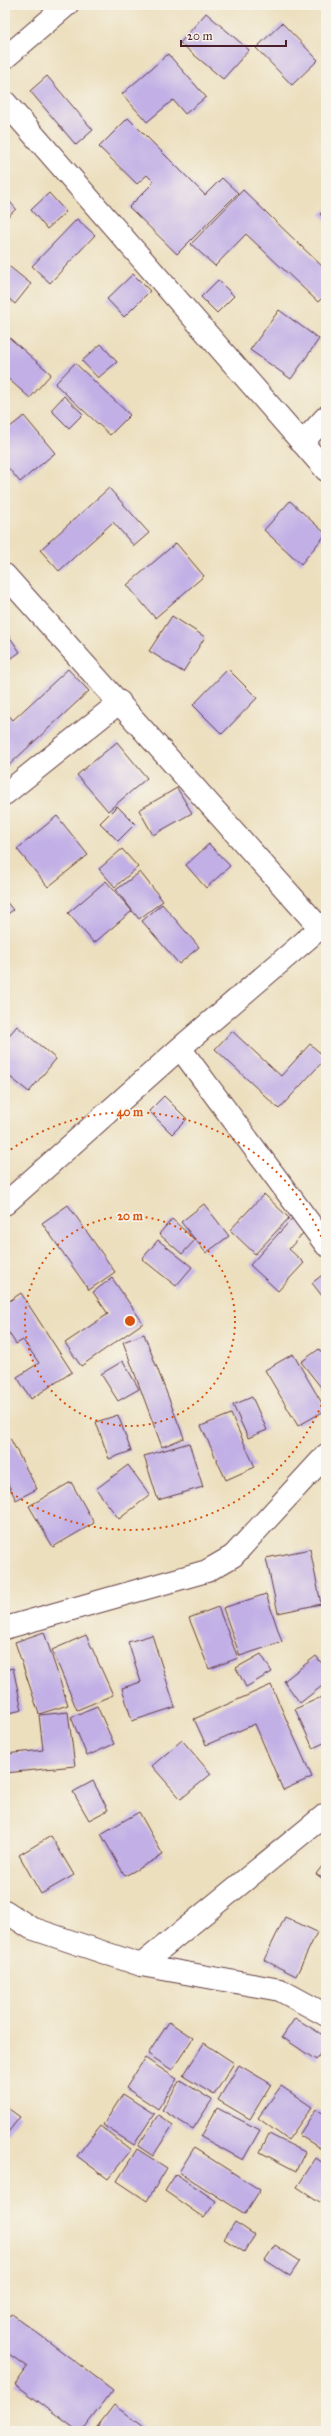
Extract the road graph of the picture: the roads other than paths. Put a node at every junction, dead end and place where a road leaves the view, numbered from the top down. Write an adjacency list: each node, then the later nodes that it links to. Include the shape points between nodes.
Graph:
1 (67, 5): 2 (street)
2 (5, 58)
3 (5, 102): 5 (street)
4 (326, 417): 5 (street)
5 (302, 443): 6 (street)
6 (326, 470)
7 (5, 575): 8 (street)
8 (120, 702): 9 (street); 10 (street)
9 (5, 794)
10 (323, 926): 11 (street)
11 (180, 1048): 12 (street); 13 (street)
12 (5, 1204)
13 (326, 1245)
14 (326, 1455): 15 (street, via 233,1556 207,1571)
15 (5, 1628)
16 (326, 1814): 18 (street)
17 (5, 1911): 18 (street, via 31,1928)
18 (141, 1964): 19 (street, via 280,1990)
19 (326, 2014)

